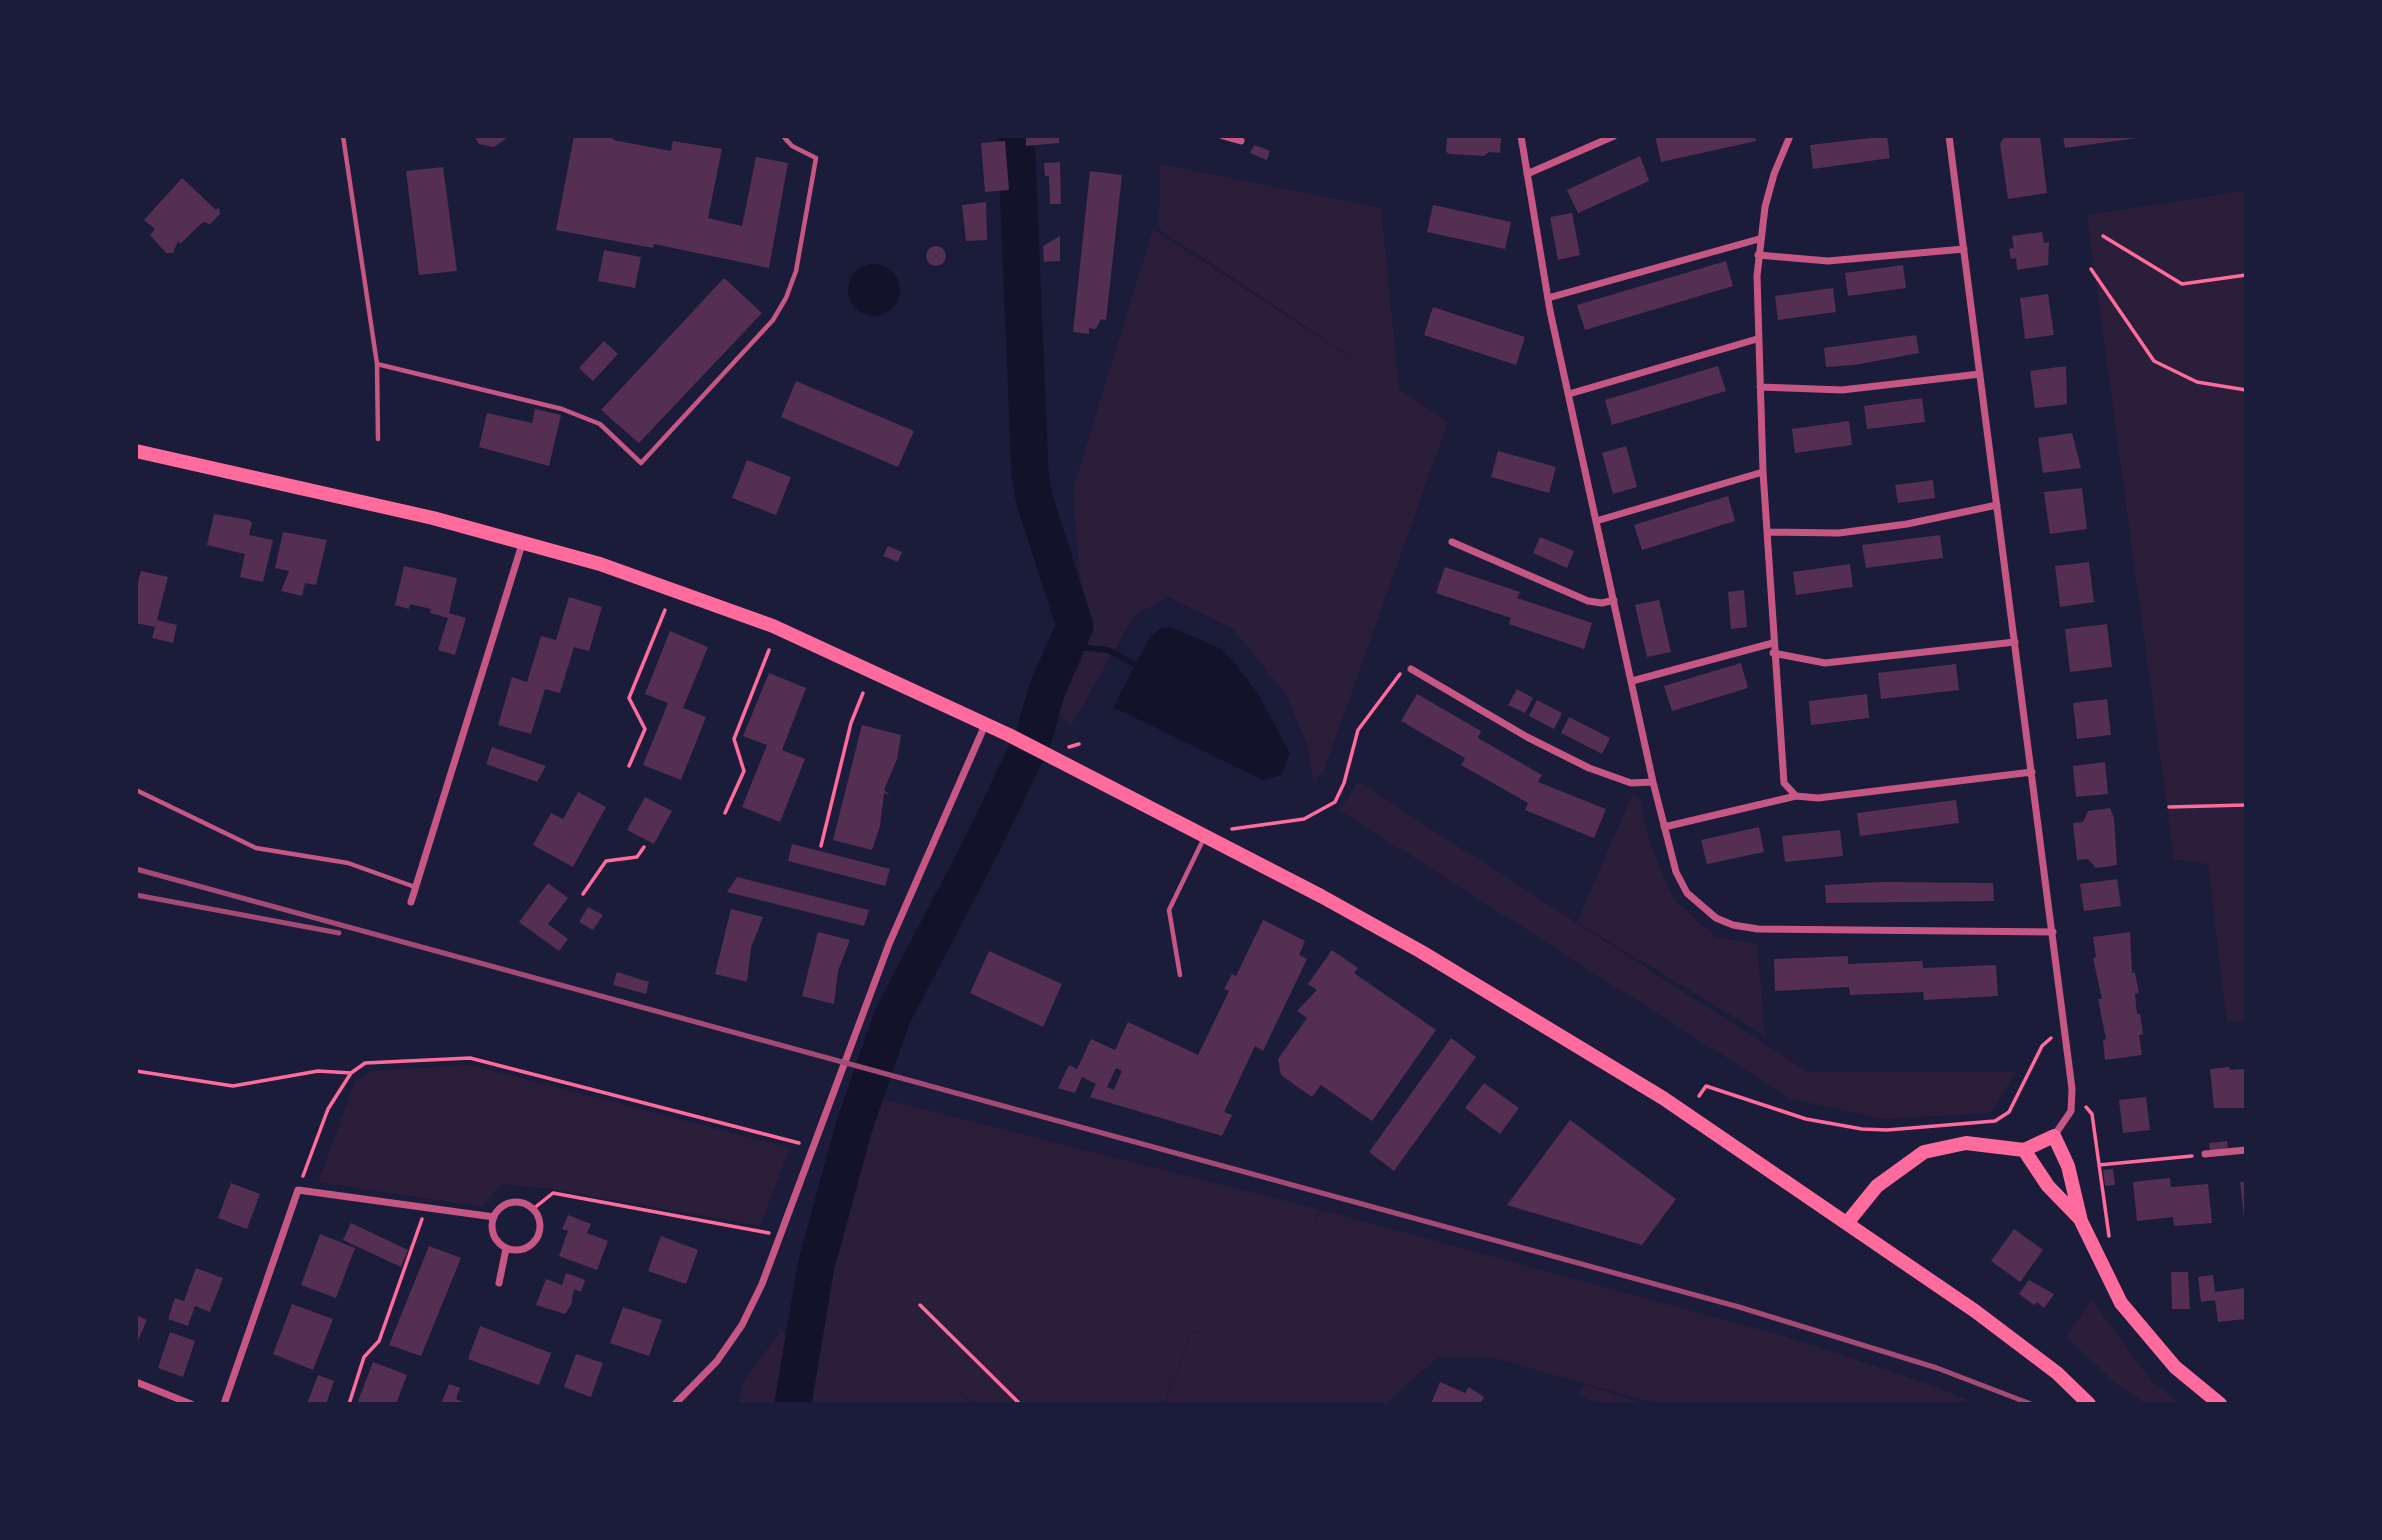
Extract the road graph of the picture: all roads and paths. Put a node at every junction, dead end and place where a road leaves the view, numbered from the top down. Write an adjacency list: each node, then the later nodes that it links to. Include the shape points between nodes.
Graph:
1 (343, 136): 18 (lane)
2 (783, 136): 18 (lane, via 816,158 796,271 786,298 773,320 641,463 600,424 562,409)
3 (1223, 136): 8 (street)
4 (1521, 136): 9 (street)
5 (1614, 136): 9 (street)
6 (1790, 136): 11 (street, via 1774,174)
7 (1949, 136): 12 (street)
8 (1241, 141)
9 (1527, 174): 16 (street)
10 (2103, 236): 15 (path, via 2182,284)
11 (1759, 239): 13 (street); 16 (street)
12 (1964, 249): 13 (street, via 1828,261); 19 (street)
13 (1758, 255): 17 (street)
14 (2091, 269): 21 (path, via 2154,361 2197,382)
15 (2245, 275)
16 (1548, 298): 22 (street)
17 (1758, 339): 20 (street); 22 (street)
18 (377, 364): 23 (lane)
19 (1980, 374): 20 (street, via 1842,390); 26 (street)
20 (1760, 387): 25 (street)
21 (2245, 390)
22 (1569, 394): 27 (street)
23 (378, 439)
24 (136, 451): 29 (main road)
25 (1763, 472): 27 (street); 28 (street)
26 (1997, 505): 28 (street, via 1839,533); 33 (street)
27 (1597, 522): 31 (street)
28 (1768, 532): 34 (street)
29 (524, 541): 40 (main road, via 743,614); 53 (street)
30 (1452, 542): 31 (street, via 1588,601)
31 (1614, 600): 38 (street)
32 (665, 610): 41 (path, via 629,698 645,729)
33 (2015, 642): 36 (street, via 1825,663); 42 (street)
34 (1773, 643): 36 (street); 38 (street)
35 (769, 650): 48 (path, via 734,739 744,771)
36 (1773, 653): 45 (street, via 1783,775)
37 (1411, 669): 43 (street, via 1589,768 1631,783); 50 (path, via 1396,675 1358,730 1335,802 1304,819)
38 (1632, 681): 43 (street)
39 (863, 693): 51 (path, via 851,723)
40 (986, 724): 50 (main road); 64 (street, via 889,944)
41 (629, 766)
42 (2032, 772): 45 (street, via 1818,798); 56 (street)
43 (1654, 782): 49 (street)
44 (136, 790): 53 (lane, via 256,848 348,863)
45 (1796, 796): 49 (street)
46 (2245, 806): 47 (path)
47 (2169, 807)
48 (725, 813)
49 (1664, 827): 56 (street, via 1687,893 1716,918 1732,925)
50 (1206, 834): 57 (lane, via 1169,911); 74 (main road, via 1541,1023 1663,1098)
51 (821, 846)
52 (644, 847): 54 (path, via 638,857 606,860)
53 (416, 887): 55 (street)
54 (583, 894)
55 (411, 902)
56 (2053, 932): 58 (street)
57 (1180, 975)
58 (2066, 1033): 61 (path, via 2046,1041 2010,1112 1995,1121 1862,1129 1806,1119 1706,1086); 62 (street)
59 (136, 1071): 60 (path, via 233,1086 318,1071)
60 (351, 1073): 64 (path, via 365,1063 470,1058); 69 (path, via 328,1109)
61 (1699, 1096)
62 (2073, 1098): 63 (street, via 2067,1121); 68 (path, via 2092,1114)
63 (2054, 1136): 65 (main road); 73 (main road, via 2068,1166)
64 (815, 1147): 75 (street)
65 (2024, 1150): 73 (main road, via 2048,1186); 74 (main road, via 1966,1143 1924,1152 1877,1186)
66 (2245, 1150): 67 (street)
67 (2205, 1154): 68 (path)
68 (2098, 1165): 76 (path)
69 (298, 1190): 70 (street); 82 (street)
70 (426, 1208): 72 (street); 83 (path, via 379,1341 364,1357)
71 (533, 1209): 72 (street, via 513,1202); 75 (path, via 553,1193); 77 (street, via 540,1220 536,1241 525,1250)
72 (494, 1217): 77 (street, via 493,1233)
73 (2081, 1221): 87 (main road, via 2109,1282 2137,1324 2182,1374)
74 (1847, 1223): 86 (main road, via 2027,1350)
75 (781, 1236): 84 (street, via 742,1325 717,1361)
76 (2109, 1240)
77 (506, 1249): 78 (street)
78 (499, 1283)
79 (920, 1305): 85 (path)
80 (136, 1382): 81 (street)
81 (191, 1404)
82 (224, 1404)
83 (349, 1404)
84 (675, 1404)
85 (1020, 1404)
86 (2089, 1404)
87 (2220, 1404)

